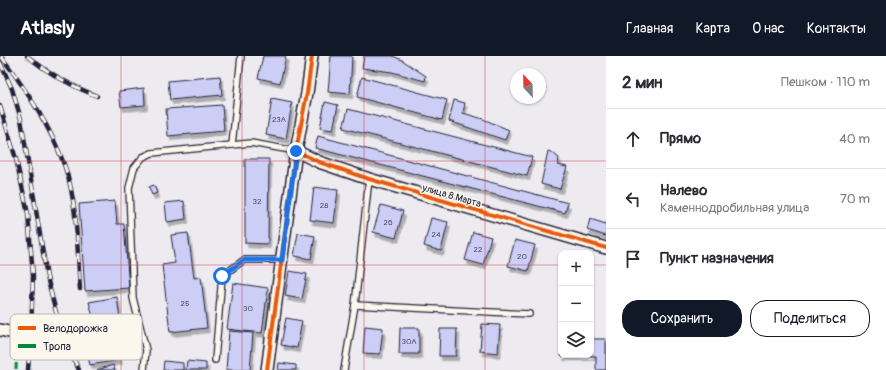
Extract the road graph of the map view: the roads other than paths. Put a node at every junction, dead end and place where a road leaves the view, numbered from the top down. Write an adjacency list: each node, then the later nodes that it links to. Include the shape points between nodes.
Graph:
1 (241, 56): 3 (lane)
2 (312, 56): 4 (street)
3 (232, 145): 4 (lane, via 251,143); 9 (lane, via 152,153 143,157 134,168 129,188 134,298)
4 (296, 151): 5 (street, улица 8 Марта, via 319,162); 7 (street)
5 (369, 179): 6 (street, улица 8 Марта); 8 (lane)
6 (606, 248)
7 (282, 260): 12 (lane, via 244,260 222,276); 14 (street)
8 (355, 305): 10 (lane); 15 (lane)
9 (138, 314)
10 (529, 314)
11 (142, 333): 13 (lane, via 146,350)
12 (215, 360)
13 (144, 370)
14 (267, 370)
15 (344, 370)

